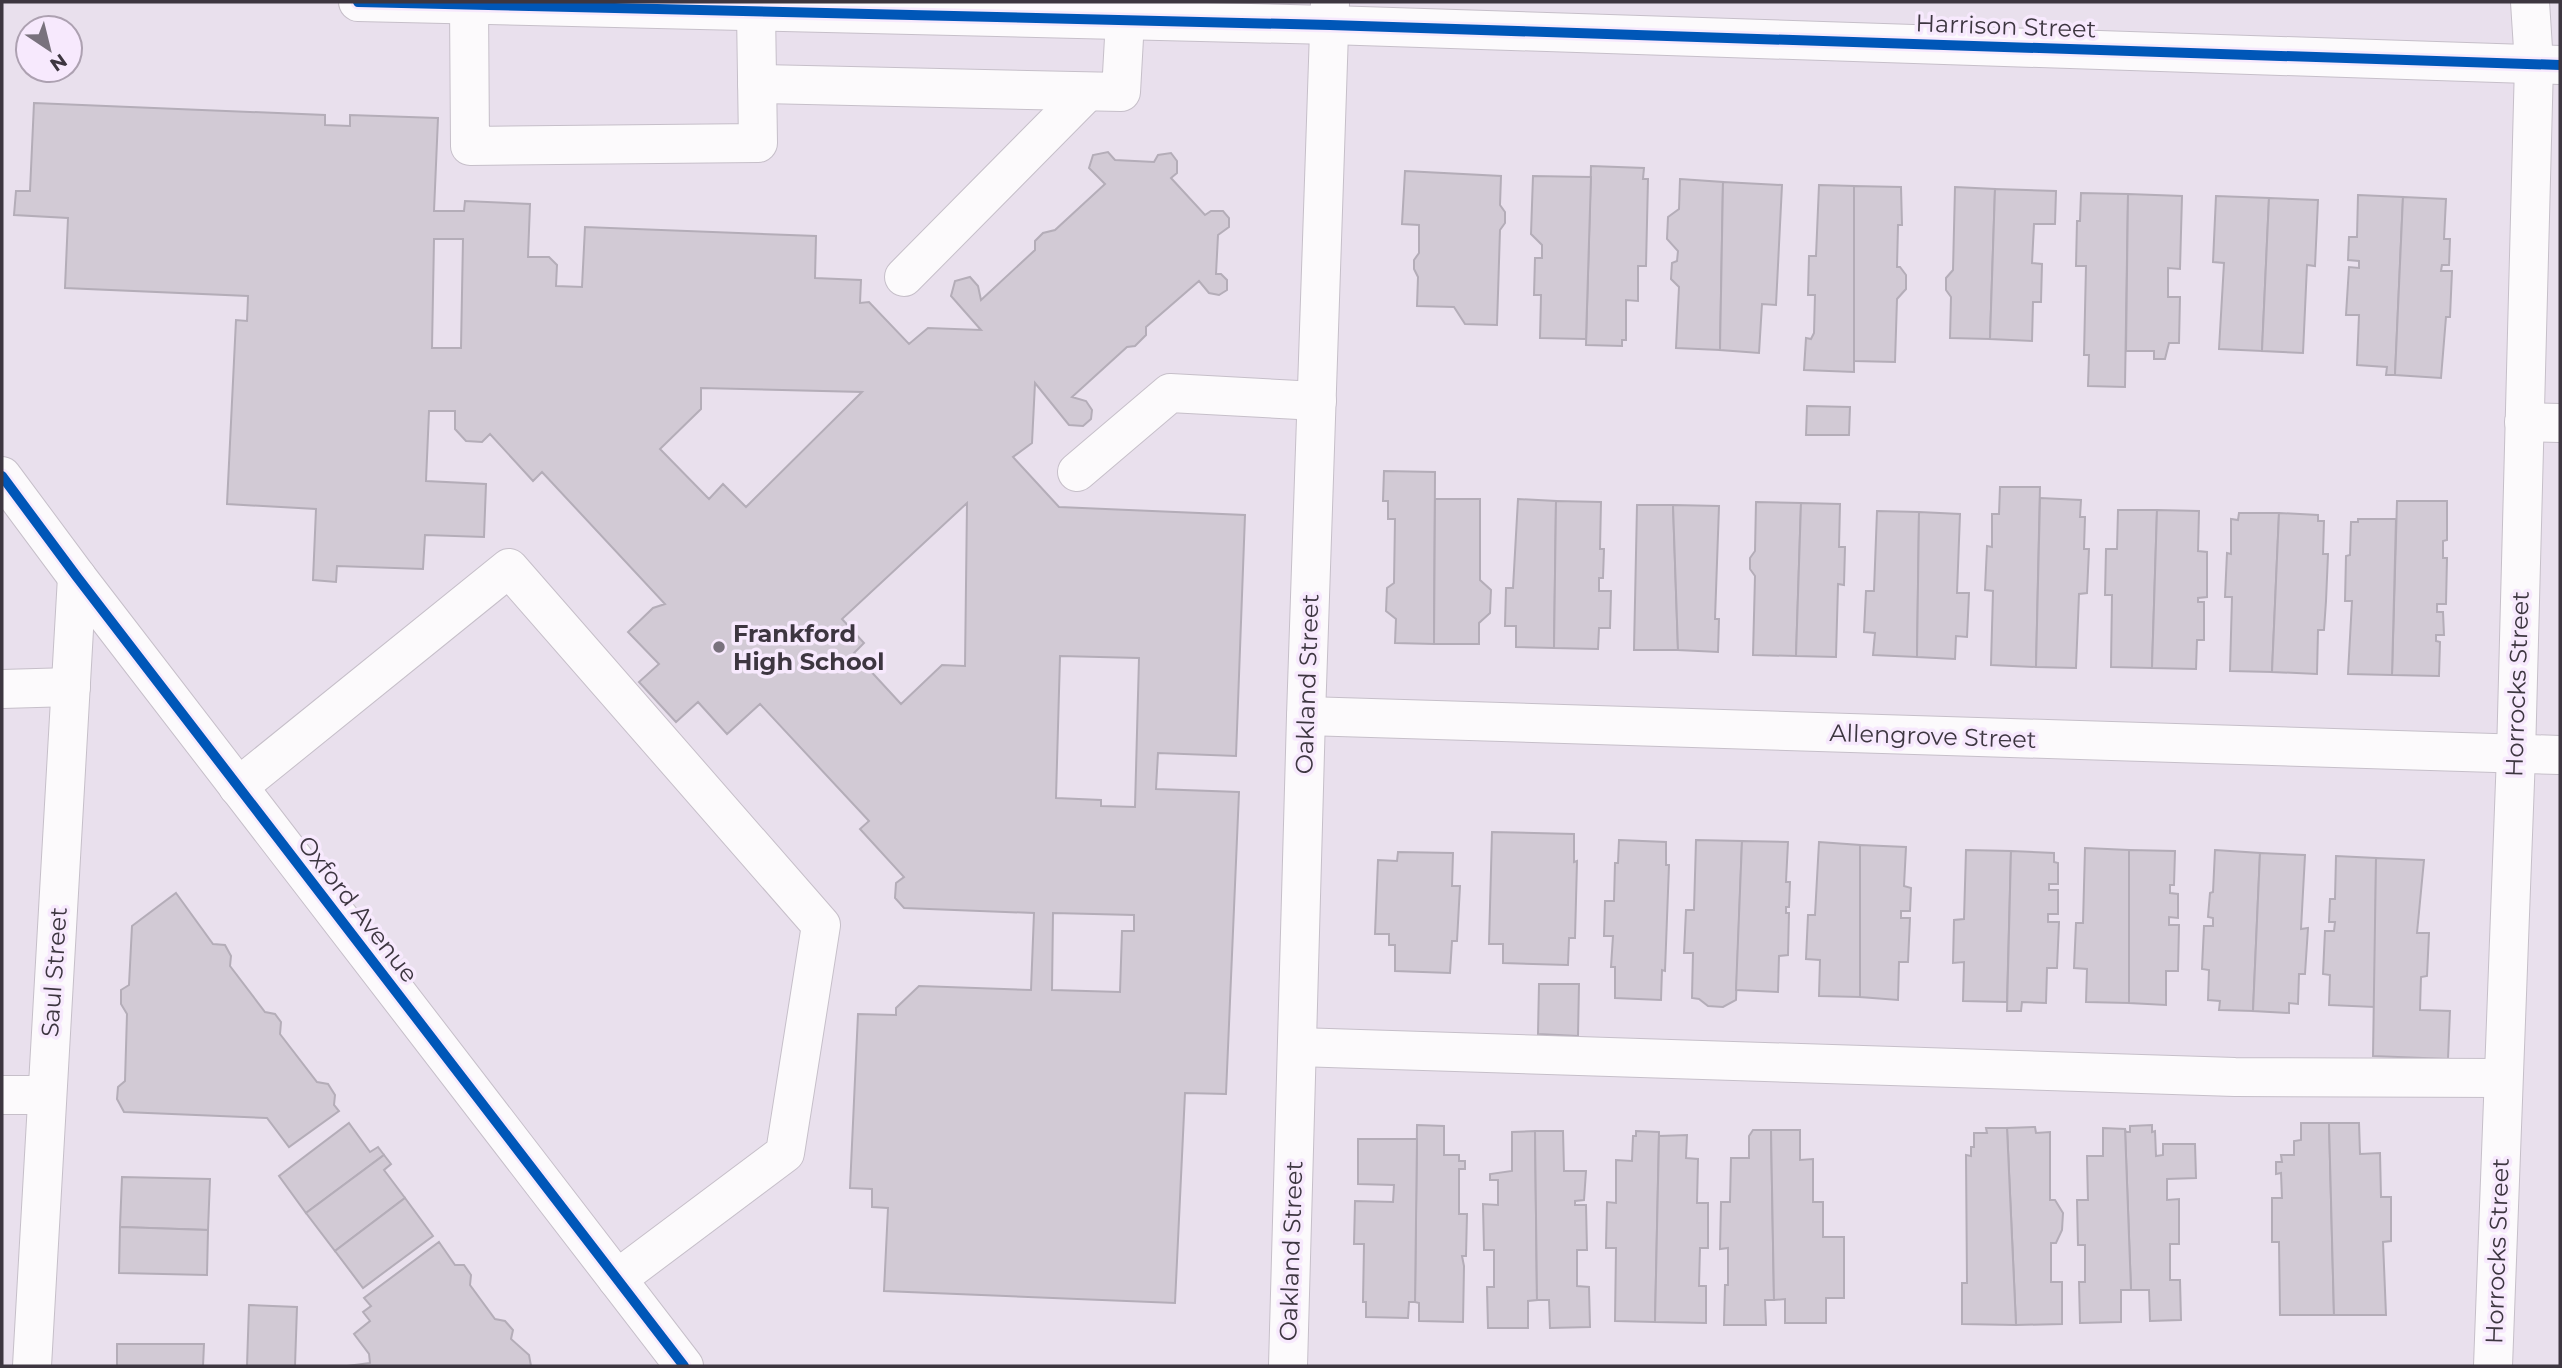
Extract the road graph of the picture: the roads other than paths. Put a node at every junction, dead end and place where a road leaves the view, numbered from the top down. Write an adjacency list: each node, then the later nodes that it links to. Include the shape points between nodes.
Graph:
1 (358, 2): 3 (street, Harrison Street)
2 (2530, 2): 7 (street, Horrocks Street)
3 (469, 4): 4 (street, Harrison Street); 8 (street, via 470,146 758,143)
4 (756, 11): 6 (street, Harrison Street); 8 (street)
5 (1330, 13): 6 (street, Harrison Street); 7 (street, Harrison Street); 11 (street, Oakland Street)
6 (1125, 20): 9 (street, via 1121,92)
7 (2547, 64): 12 (street, Horrocks Street)
8 (757, 84): 9 (street)
9 (1087, 92): 10 (street)
10 (904, 277)
11 (1317, 401): 13 (street, via 1170,393); 18 (street, Oakland Street)
12 (2542, 422): 19 (street, Horrocks Street)
13 (1077, 472)
14 (2, 476): 15 (street, Oxford Avenue)
15 (77, 578): 16 (street, Saul Street); 21 (street, Oxford Avenue)
16 (71, 687): 17 (street); 25 (street, Saul Street)
17 (2, 689)
18 (1306, 716): 19 (street, Allengrove Street); 22 (street, Oakland Street)
19 (2516, 755): 20 (street, Allengrove Street); 23 (street, Horrocks Street)
20 (2560, 755)
21 (238, 787): 26 (street, Oxford Avenue); 26 (street, via 509,568 821,925 785,1153)
22 (1297, 1047): 23 (street, via 2235,1077); 29 (street, Oakland Street)
23 (2503, 1078): 30 (street, Horrocks Street)
24 (2, 1095): 25 (street)
25 (46, 1095): 27 (street, Saul Street)
26 (617, 1279): 28 (street, Oxford Avenue)
27 (32, 1366)
28 (684, 1366)
29 (1288, 1366)
30 (2493, 1366)

